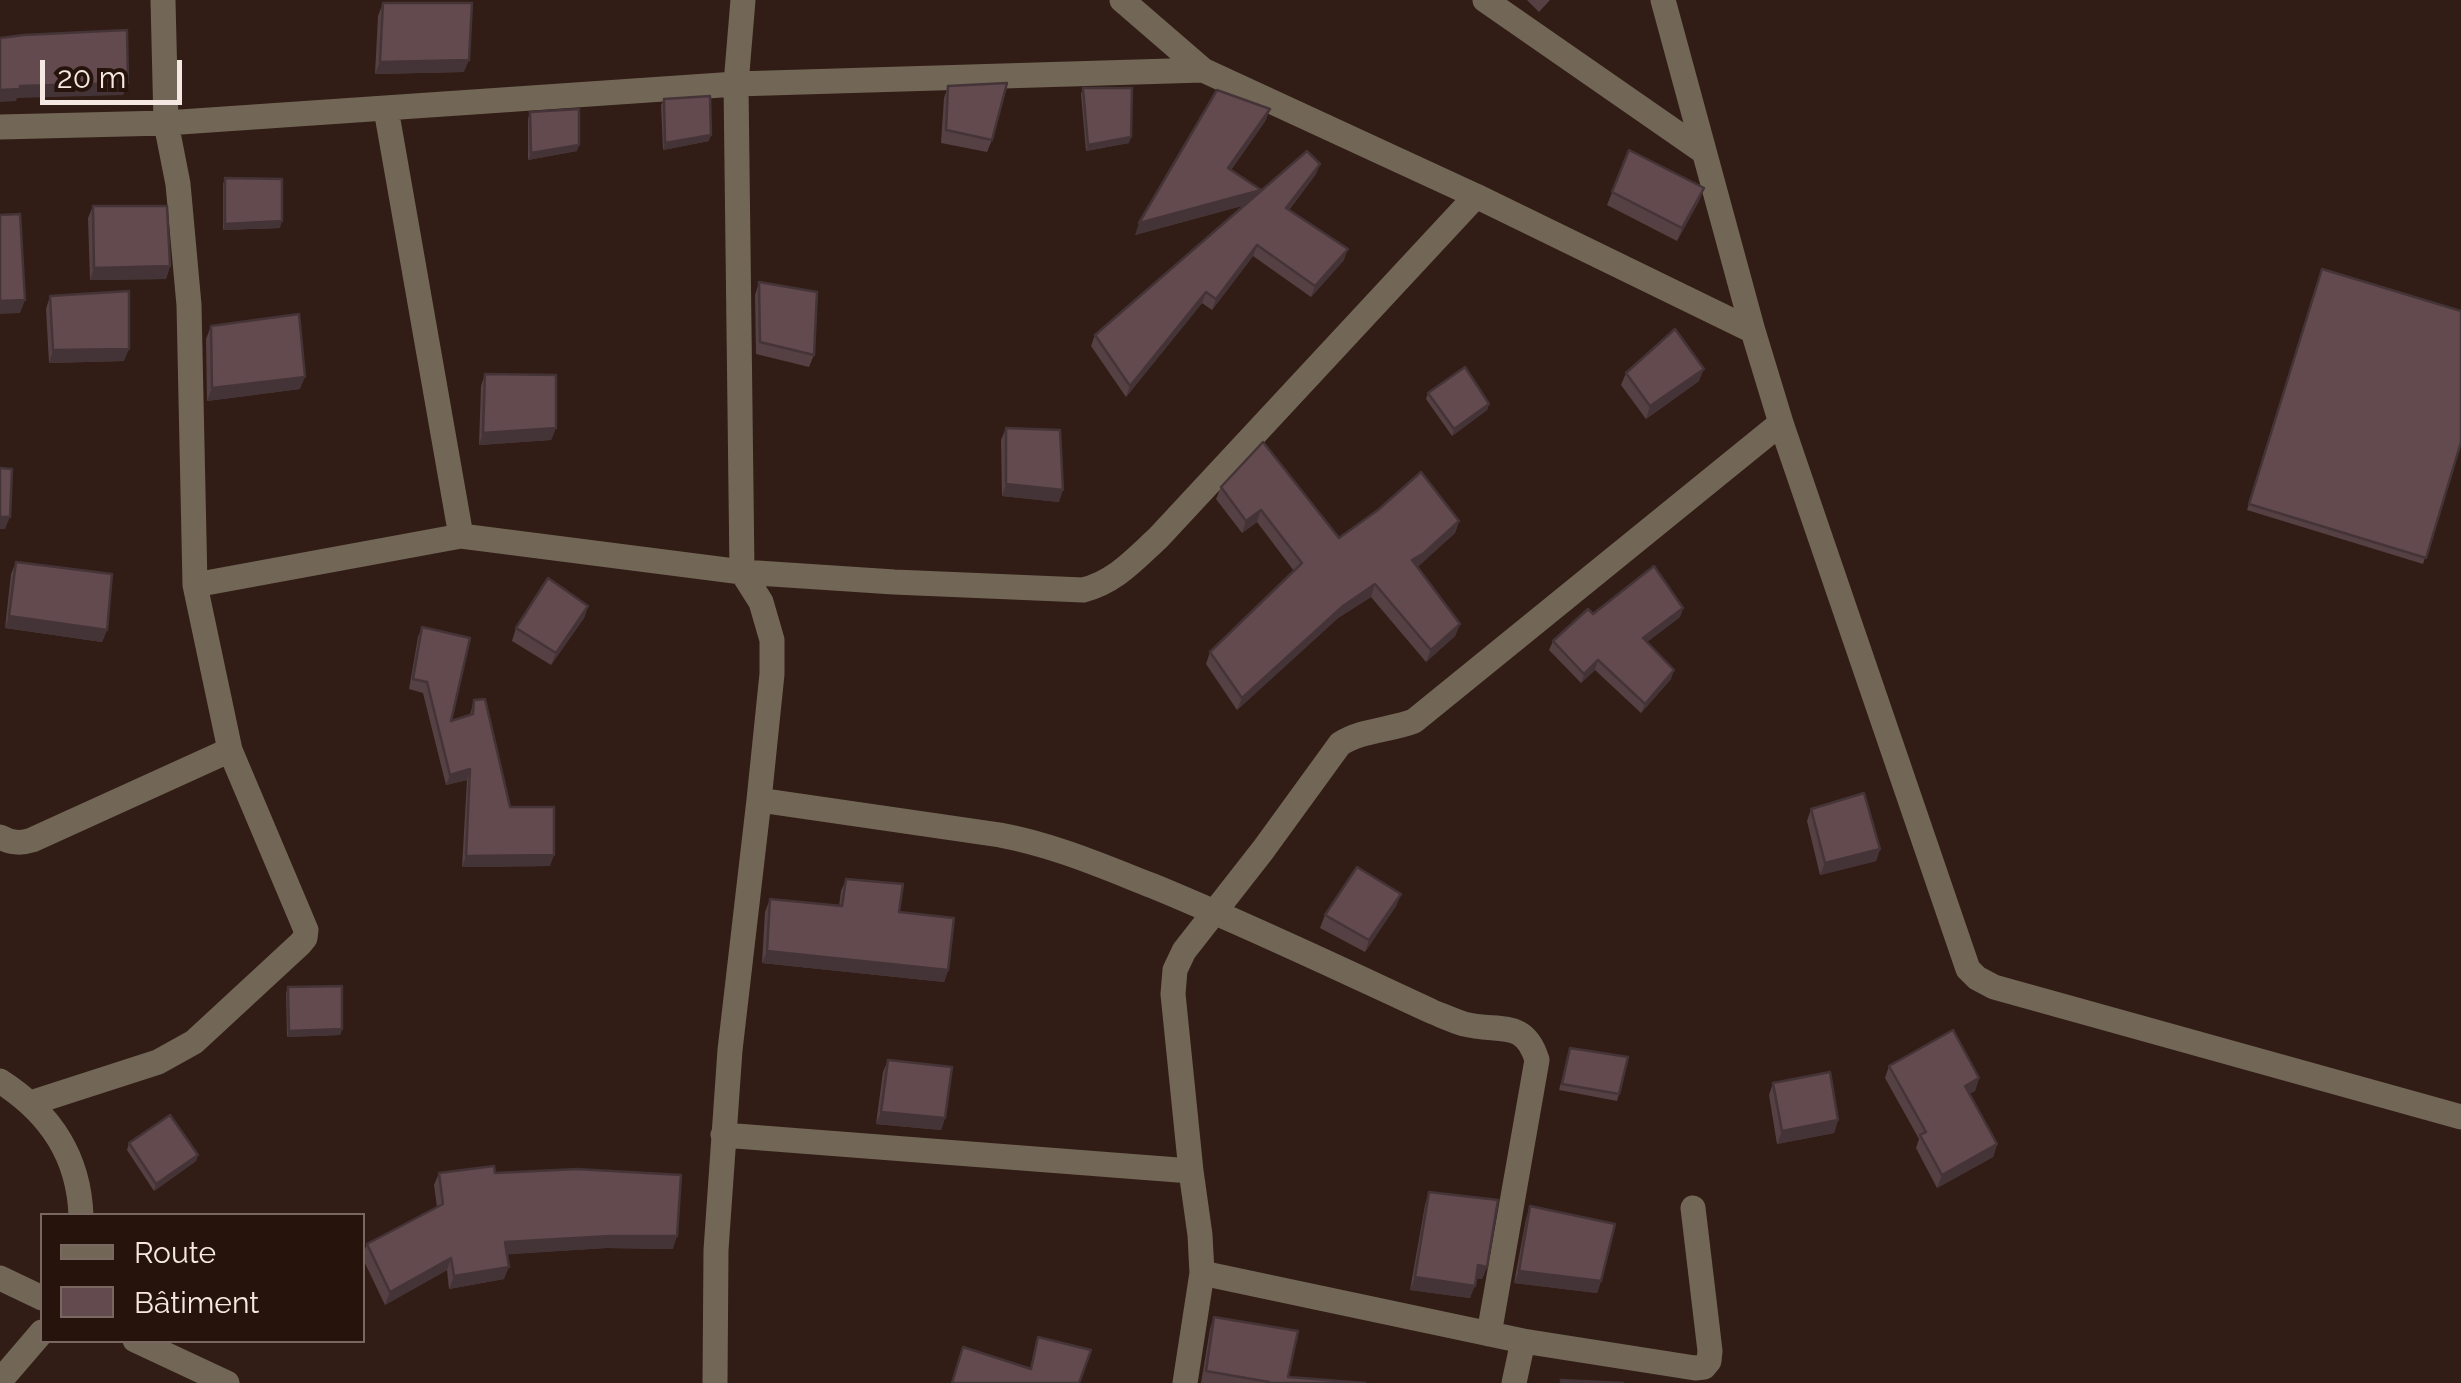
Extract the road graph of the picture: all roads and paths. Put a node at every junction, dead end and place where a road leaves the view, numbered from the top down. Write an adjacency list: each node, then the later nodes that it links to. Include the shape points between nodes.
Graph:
1 (163, 0): 9 (street)
2 (743, 0): 7 (street)
3 (1122, 0): 6 (street)
4 (1486, 0): 11 (street)
5 (1662, 0): 11 (street)
6 (1203, 70): 7 (street); 12 (street)
7 (736, 84): 8 (street); 16 (street)
8 (386, 109): 9 (street); 15 (street)
9 (166, 123): 10 (street); 17 (street, via 189,304)
10 (0, 126)
11 (1704, 152): 13 (street)
12 (1476, 196): 13 (street); 16 (street, via 1158,538 1102,585 1083,590)
13 (1753, 331): 14 (street)
14 (1781, 424): 21 (street, via 1414,721 1340,744); 24 (street, via 1968,968 1994,987)
15 (461, 536): 16 (street); 17 (street)
16 (742, 572): 19 (street, via 761,602 772,640)
17 (195, 585): 18 (street)
18 (230, 750): 20 (street, via 22,844); 23 (street, via 304,922 304,938 194,1042 158,1062)
19 (760, 800): 21 (street, via 1036,842); 25 (street)
20 (0, 837)
21 (1216, 912): 26 (street, via 1184,951 1172,994); 33 (street, via 1433,1012 1517,1031 1531,1041 1537,1060)
22 (0, 1081): 23 (street)
23 (31, 1103): 28 (street, via 69,1156)
24 (2461, 1117)
25 (723, 1135): 26 (street); 38 (street)
26 (1191, 1171): 29 (street)
27 (1694, 1208): 34 (street, via 1710,1351 1704,1368)
28 (81, 1213)
29 (1202, 1273): 33 (street); 39 (street)
30 (0, 1278): 31 (street)
31 (40, 1297)
32 (40, 1334): 36 (street)
33 (1489, 1334): 34 (street)
34 (1522, 1341): 40 (street)
35 (141, 1343): 37 (street)
36 (0, 1381)
37 (227, 1383)
38 (715, 1383)
39 (1185, 1383)
40 (1514, 1383)

